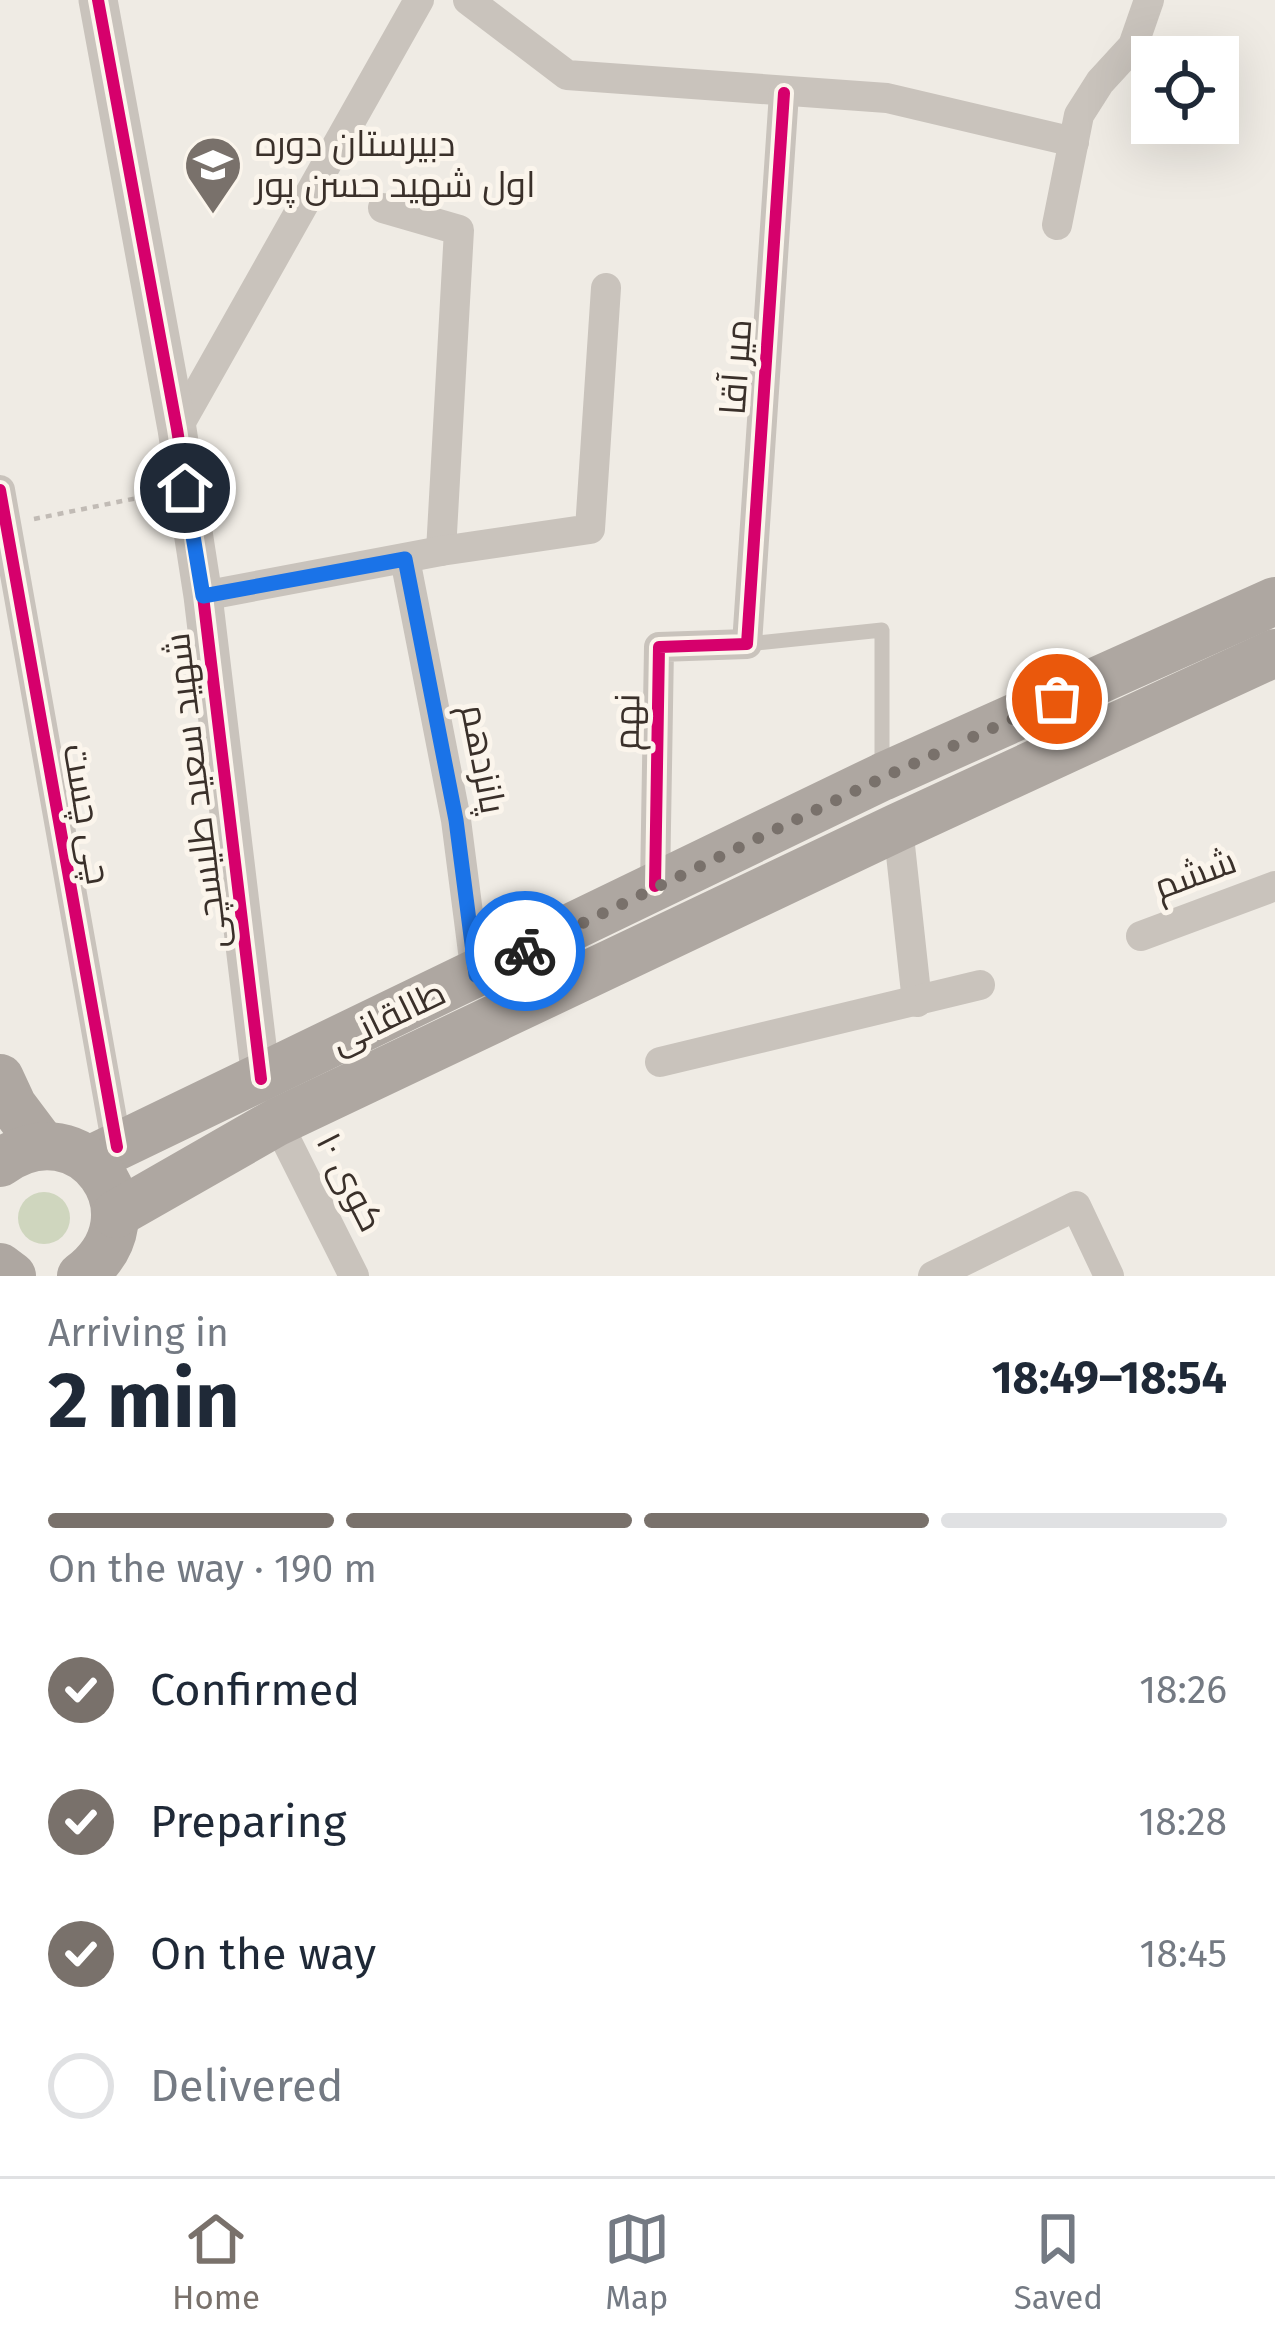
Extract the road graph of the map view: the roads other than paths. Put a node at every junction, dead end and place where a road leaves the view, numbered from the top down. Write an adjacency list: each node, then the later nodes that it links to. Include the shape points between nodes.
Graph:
1 (98, 0): 10 (street, شهید سعید طلیسچی)
2 (418, 0): 10 (street)
3 (469, 0): 5 (street, via 567,75)
4 (1149, 0): 6 (street, via 1133,46 1079,116)
5 (784, 93): 6 (street, via 886,98); 16 (street, میر آقا)
6 (1074, 142): 8 (street)
7 (383, 208): 12 (street, via 459,230)
8 (1057, 225)
9 (606, 288): 12 (street, via 590,529)
10 (177, 429): 14 (street, شهید سعید طلیسچی)
11 (0, 490): 30 (street, چی چست)
12 (441, 551): 13 (street)
13 (405, 559): 14 (street); 23 (street, پانزدهم, via 456,820)
14 (203, 596): 28 (street, شهید سعید طلیسچی)
15 (1275, 601): 18 (main road, طالقانی)
16 (747, 644): 18 (lane, via 882,630); 20 (street, نهم, via 658,647)
17 (1275, 653): 19 (main road, طالقانی)
18 (882, 778): 20 (main road, طالقانی)
19 (898, 827): 25 (street); 28 (main road, طالقانی)
20 (655, 886): 23 (main road, طالقانی)
21 (1275, 886): 22 (street, ششم)
22 (1141, 935)
23 (476, 975): 28 (main road, طالقانی)
24 (980, 985): 25 (street)
25 (917, 1002): 26 (street)
26 (660, 1062)
27 (0, 1078): 29 (main road)
28 (269, 1101): 30 (main road, طالقانی); 31 (main road, طالقانی); 35 (street, کوی ۱۰)
29 (21, 1154): 30 (main road, via 59,1147)
30 (103, 1154): 31 (main road)
31 (121, 1241): 34 (main road)
32 (0, 1268): 33 (main road)
33 (12, 1276)
34 (81, 1276)
35 (354, 1276)
36 (933, 1276): 37 (street, via 1076,1206)
37 (1109, 1276)

